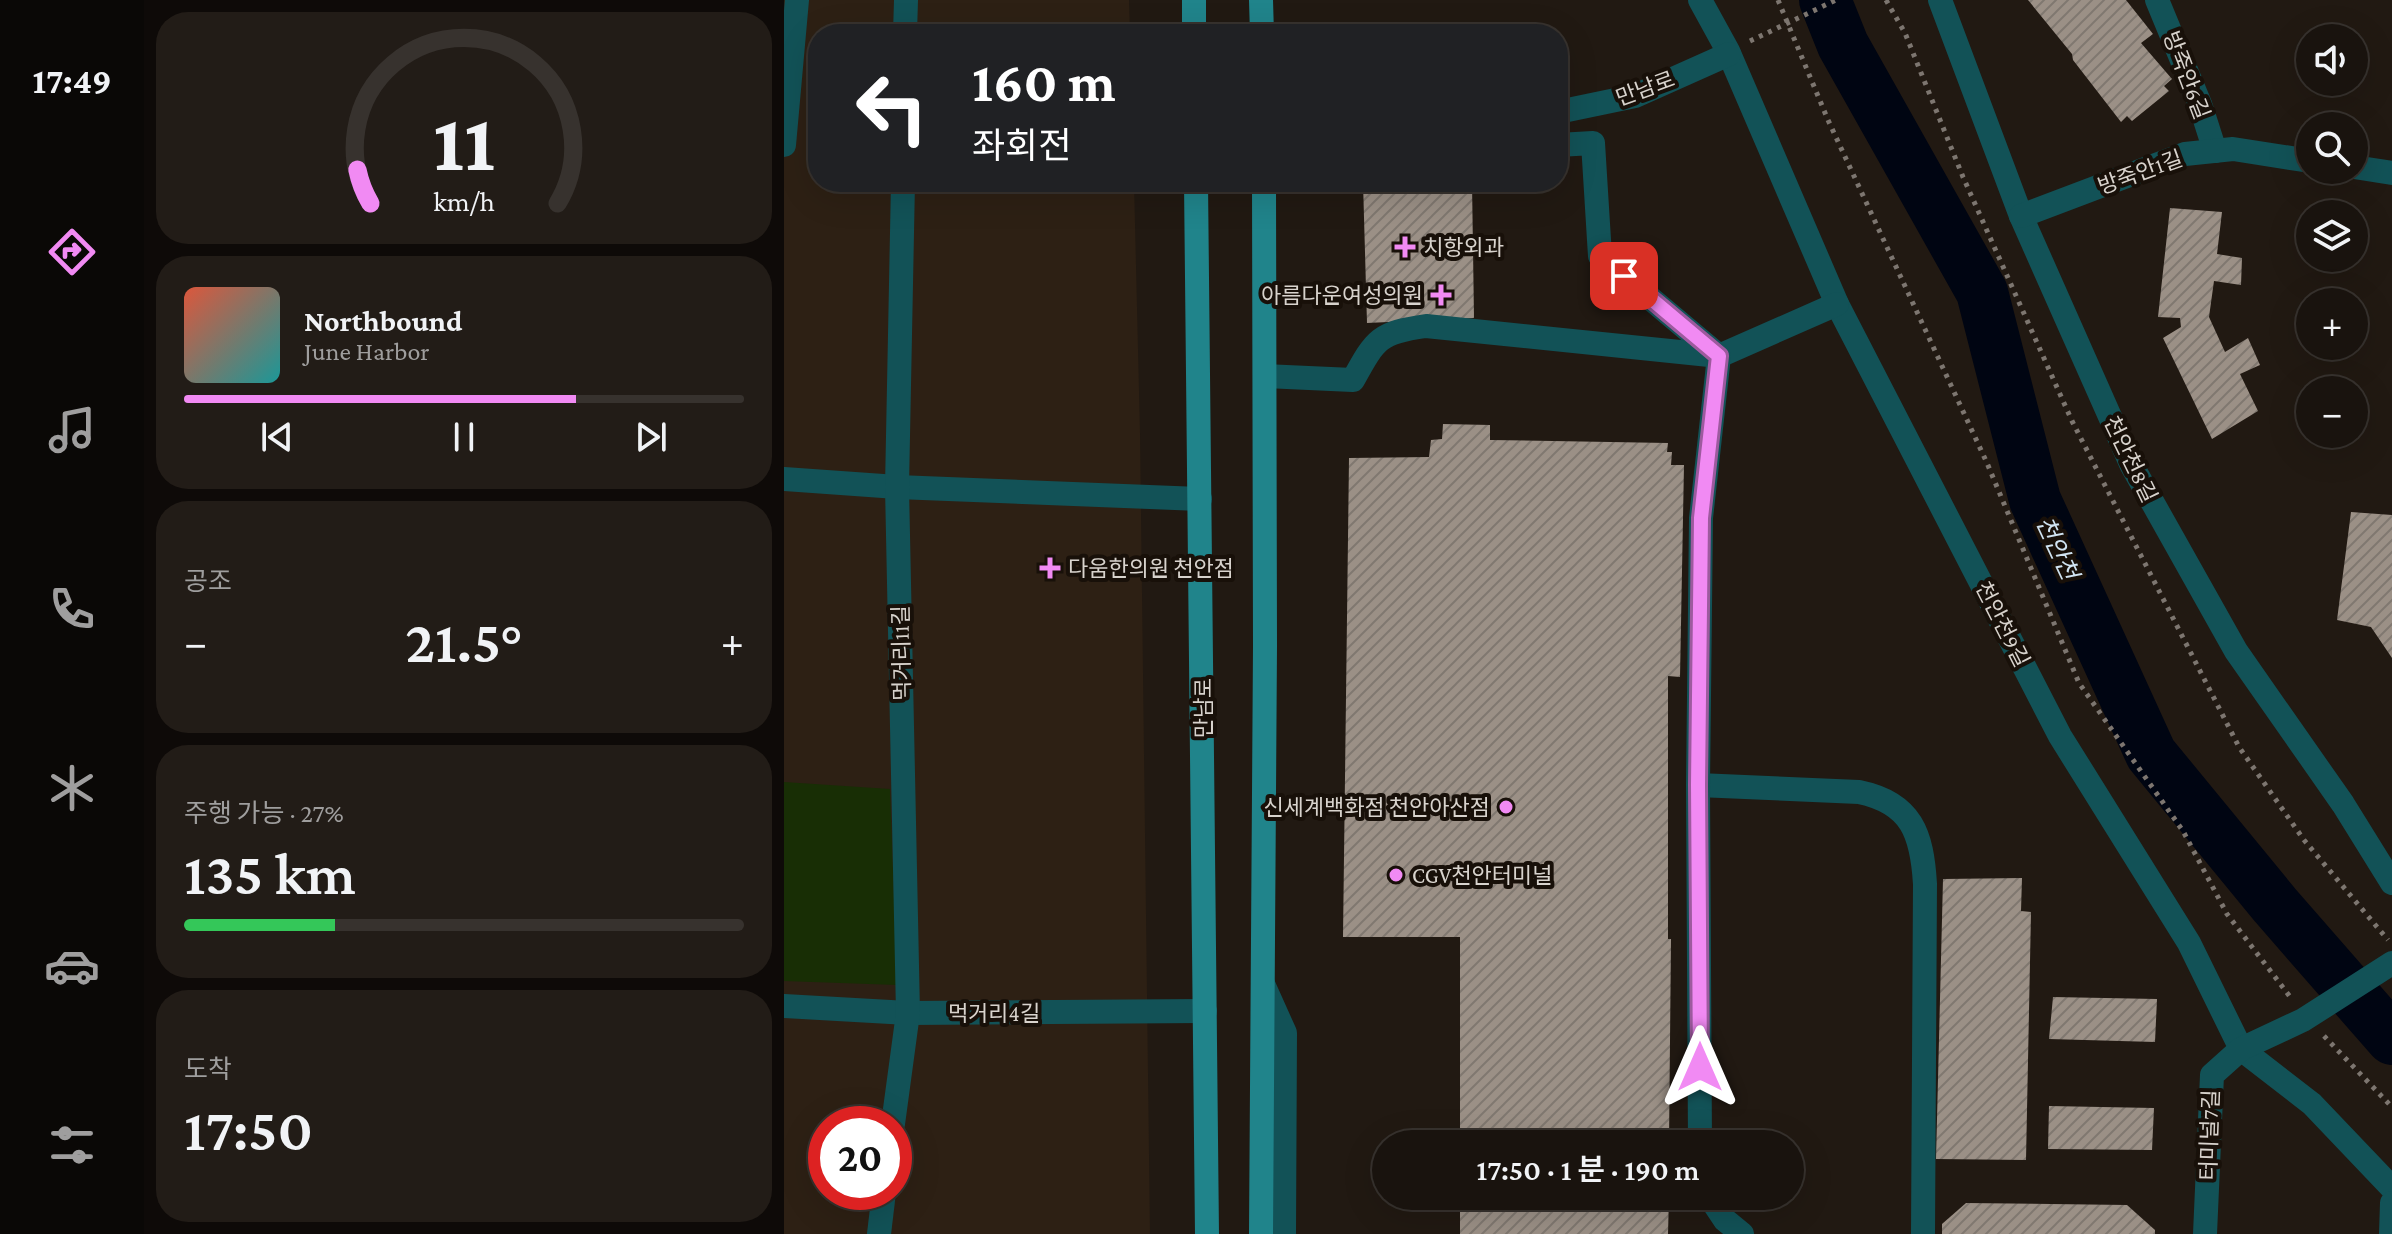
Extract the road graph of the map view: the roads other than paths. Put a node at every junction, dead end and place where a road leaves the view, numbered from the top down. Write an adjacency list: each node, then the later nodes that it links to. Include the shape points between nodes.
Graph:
1 (797, 0): 14 (street)
2 (906, 0): 8 (street)
3 (1194, 0): 9 (main road)
4 (1261, 0): 10 (main road)
5 (1700, 0): 11 (street, 천안천9길)
6 (1940, 0): 22 (street, 천안천8길)
7 (2157, 0): 15 (street, 방죽안6길)
8 (905, 24)
9 (1194, 24)
10 (1262, 24)
11 (1729, 53): 12 (street, 만남로, via 1635,96); 23 (street, 천안천9길)
12 (1568, 110)
13 (1568, 144): 24 (street, via 1593,143 1600,256)
14 (784, 145)
15 (2215, 151): 16 (street, 방죽안1길); 22 (street, 방죽안1길, via 2185,154)
16 (2296, 159)
17 (2368, 169): 18 (street)
18 (2392, 173)
19 (903, 192): 27 (street, 먹거리11길)
20 (1196, 192): 28 (main road, 만남로)
21 (1264, 192): 25 (main road)
22 (2021, 216): 30 (street, 천안천8길, via 2131,464 2236,651)
23 (1837, 304): 24 (street); 36 (street, 천안천9길, via 2060,736 2189,943)
24 (1719, 356): 25 (street, via 1426,326 1394,331 1372,345 1353,380); 29 (street, via 1701,518)
25 (1265, 376): 32 (main road)
26 (784, 479): 27 (street)
27 (897, 487): 28 (street); 35 (street, 먹거리11길)
28 (1200, 499): 34 (main road, 만남로)
29 (1698, 785): 38 (street); 48 (street, via 1859,792 1884,799 1913,824 1925,884)
30 (2392, 883)
31 (2392, 963): 36 (street, 터미널7길, via 2307,1020)
32 (1263, 984): 45 (main road); 46 (street, via 1285,1033)
33 (784, 1006): 35 (street, 먹거리4길)
34 (1205, 1011): 35 (street, 먹거리4길); 44 (main road, 만남로)
35 (908, 1013): 37 (street, 먹거리11길)
36 (2241, 1049): 39 (street, 천안천9길, via 2312,1104); 49 (street, 터미널7길, via 2212,1075)
37 (895, 1106)
38 (1700, 1130)
39 (2392, 1188)
40 (2392, 1203): 50 (street)
41 (882, 1210): 43 (street)
42 (1718, 1210): 47 (street)
43 (879, 1234)
44 (1207, 1234)
45 (1261, 1234)
46 (1284, 1234)
47 (1742, 1234)
48 (1923, 1234)
49 (2205, 1234)
50 (2391, 1234)

